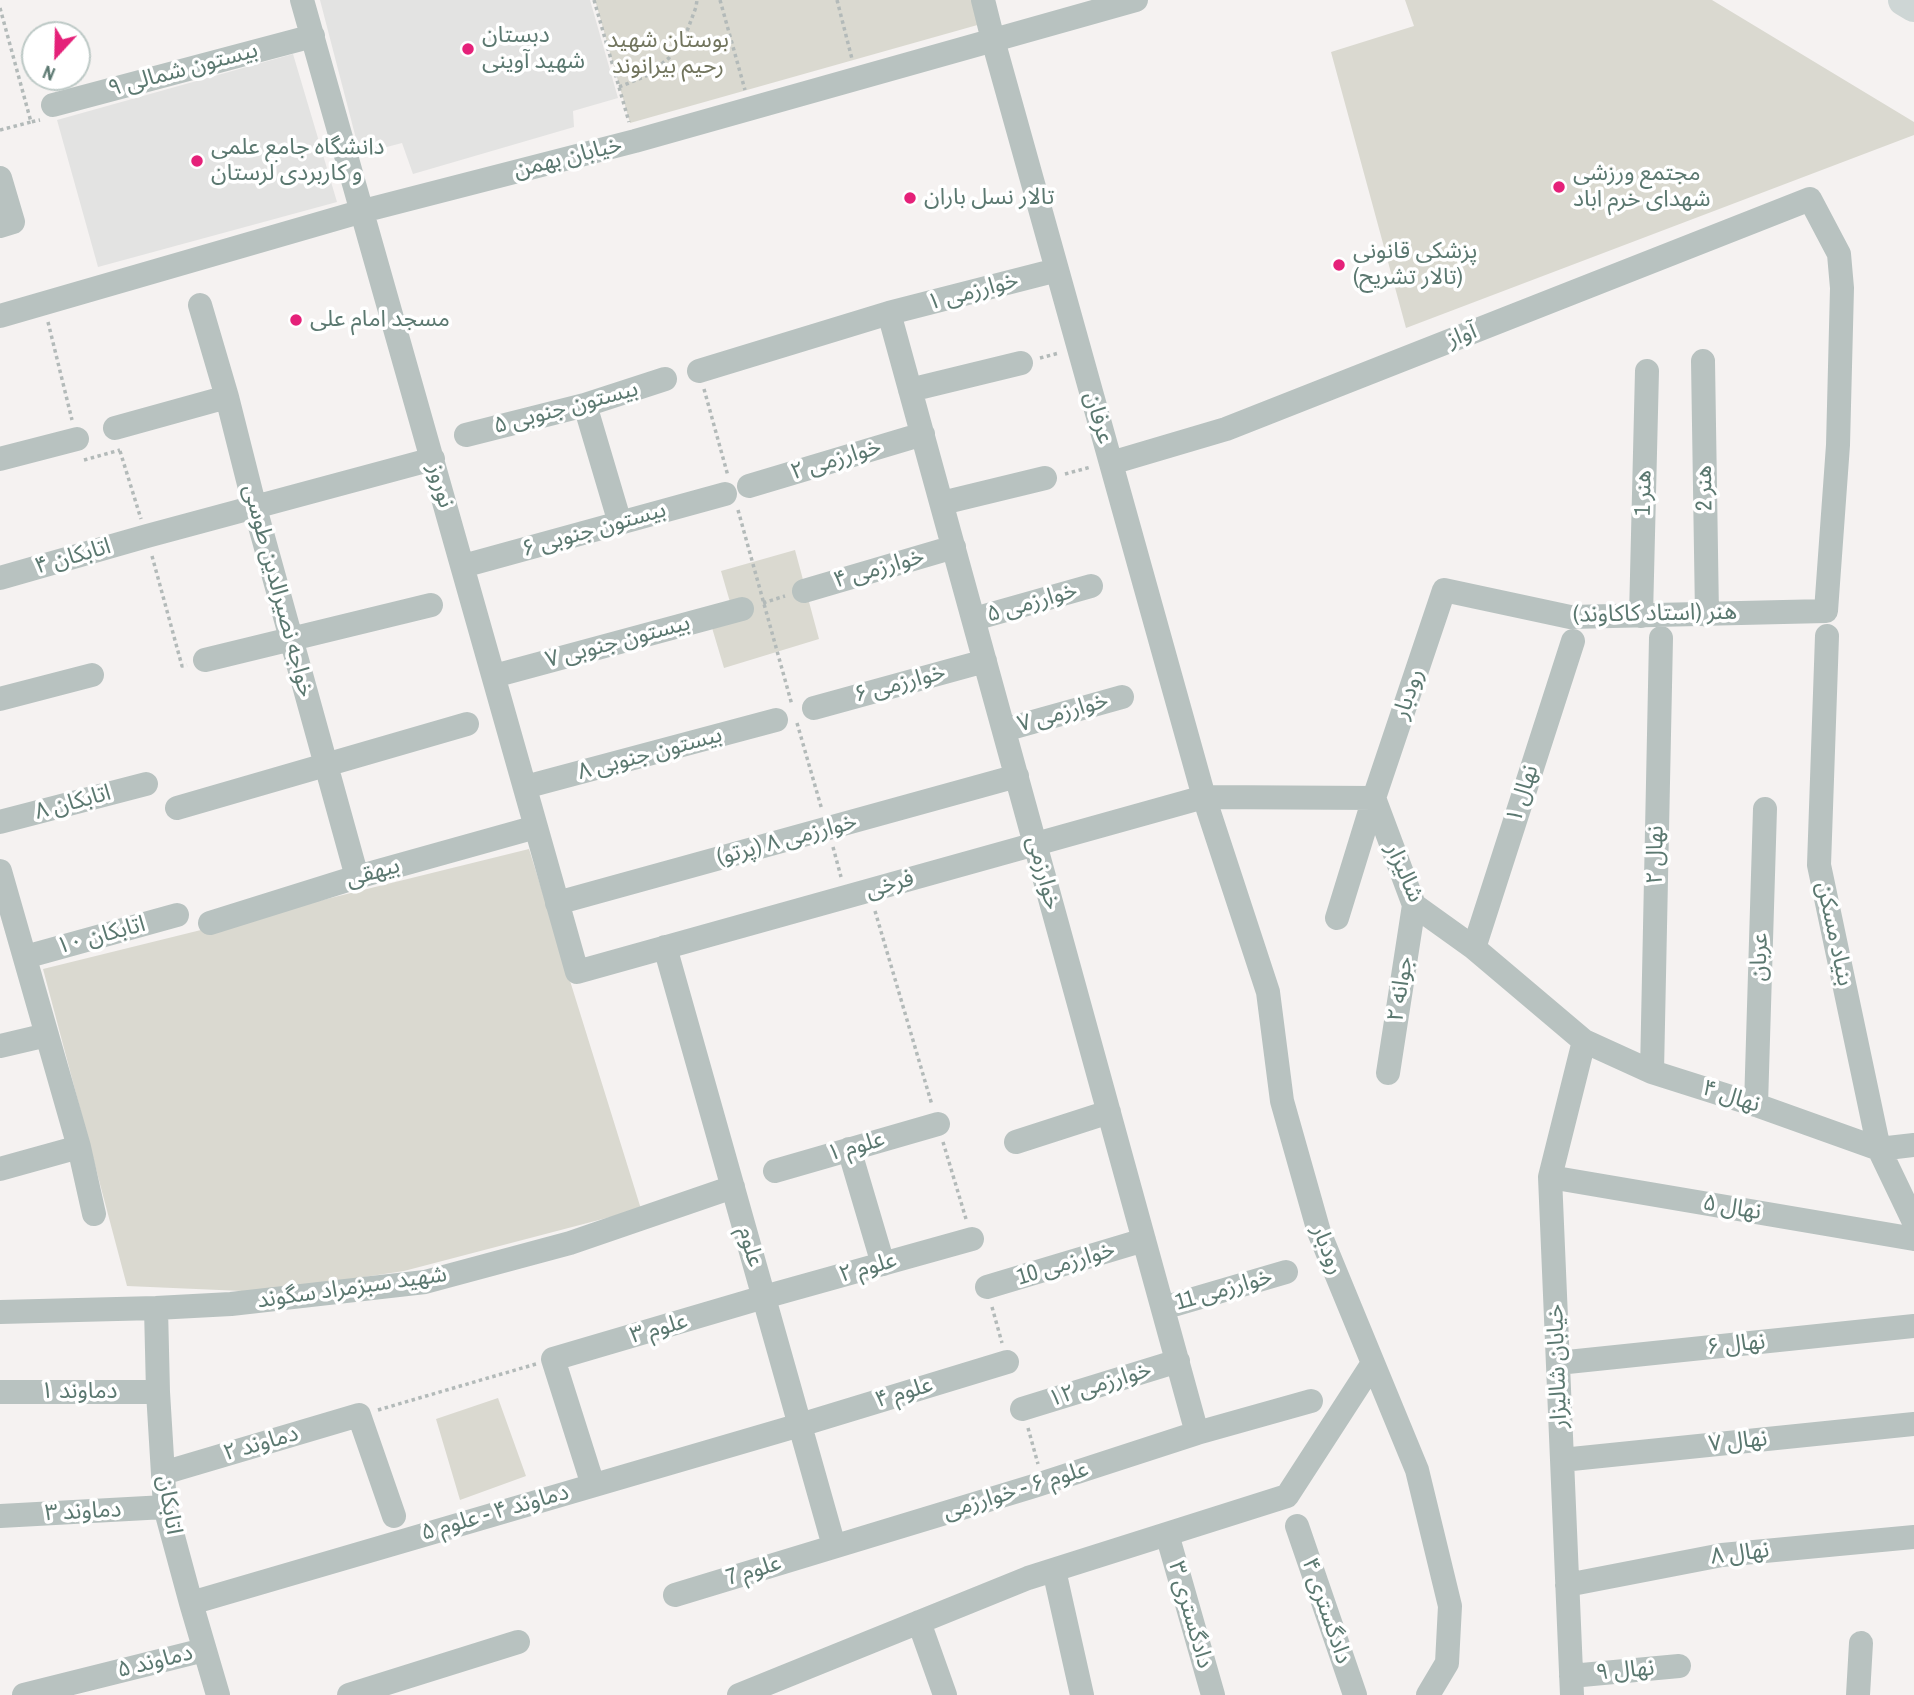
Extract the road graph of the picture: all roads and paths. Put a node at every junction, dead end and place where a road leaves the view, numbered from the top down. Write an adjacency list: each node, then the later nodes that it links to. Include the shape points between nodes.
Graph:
1 (302, 0): 11 (street, نوروز)
2 (594, 0): 14 (path)
3 (697, 0): 14 (path, via 686,34 669,58 646,76)
4 (720, 0): 16 (path)
5 (836, 0): 13 (path)
6 (984, 0): 12 (street, عرفان)
7 (1136, 0): 12 (street, خیابان بهمن)
8 (1903, 0): 9 (main road)
9 (1914, 6)
10 (0, 8): 17 (path)
11 (313, 36): 15 (street, بیستون شمالی ۹); 21 (street, نوروز)
12 (993, 40): 13 (street, خیابان بهمن); 23 (street, عرفان)
13 (857, 78): 16 (street, خیابان بهمن)
14 (619, 87): 19 (path)
15 (53, 105): 17 (path, via 56,116)
16 (750, 108): 19 (street, خیابان بهمن)
17 (31, 122): 18 (path)
18 (0, 130)
19 (635, 141): 21 (street, خیابان بهمن)
20 (0, 178): 22 (street, via 13,222)
21 (363, 211): 24 (street, خیابان بهمن); 42 (street, نوروز)
22 (0, 226)
23 (1057, 270): 26 (street, خوارزمی ۱); 28 (street, عرفان)
24 (43, 303): 27 (street, خیابان بهمن); 39 (path)
25 (200, 305): 35 (street, خواجه نصیرالدین طوسی)
26 (889, 313): 31 (street, خوارزمی ۱); 34 (street, خوارزمی)
27 (0, 316)
28 (1078, 348): 30 (path); 43 (street, عرفان)
29 (1703, 361): 59 (street, هنر 2)
30 (1021, 363): 34 (street)
31 (699, 370): 45 (path)
32 (1647, 371): 60 (street, هنر 1)
33 (664, 379): 36 (street, بیستون جنوبی ۵)
34 (910, 390): 37 (street, خوارزمی)
35 (227, 397): 40 (street); 47 (street, خواجه نصیرالدین طوسی)
36 (585, 405): 38 (street, بیستون جنوبی ۵); 48 (street)
37 (923, 434): 45 (street, خوارزمی ۲); 46 (street, خوارزمی)
38 (466, 435)
39 (77, 439): 40 (path, via 83,460); 41 (street)
40 (118, 439): 49 (path)
41 (0, 459)
42 (433, 459): 47 (street, اتابکان ۴); 51 (street, نوروز)
43 (1111, 463): 44 (path); 58 (street, آواز, via 1226,429 1810,199 1839,254 1842,288 1838,445); 80 (street, عرفان)
44 (1045, 478): 46 (street)
45 (735, 490): 48 (street, بیستون جنوبی ۶); 57 (path)
46 (942, 503): 50 (street, خوارزمی)
47 (255, 508): 49 (street, اتابکان ۴); 64 (street, خواجه نصیرالدین طوسی)
48 (620, 523): 51 (street, بیستون جنوبی ۶)
49 (147, 536): 52 (street, اتابکان ۴); 66 (path, via 183,666)
50 (954, 547): 54 (street, خوارزمی ۴); 61 (street, خوارزمی)
51 (463, 566): 69 (street, نوروز)
52 (0, 579)
53 (1091, 586): 61 (street, خوارزمی ۵)
54 (804, 590): 57 (path)
55 (1444, 590): 60 (street, هنر (استاد کاکاوند), via 1570,617); 81 (street, رودبار)
56 (431, 605): 64 (street)
57 (753, 606): 69 (street, بیستون جنوبی ۷); 86 (path)
58 (1826, 611): 59 (street, هنر (استاد کاکاوند))
59 (1707, 615): 60 (street, هنر (استاد کاکاوند))
60 (1642, 616)
61 (974, 619): 67 (street, خوارزمی)
62 (1827, 636): 112 (street, بنیاد مسکن, via 1819,865)
63 (1661, 638): 103 (street, نهال ۲)
64 (291, 640): 66 (street); 76 (street, خواجه نصیرالدین طوسی)
65 (1573, 641): 97 (street, نهال ۱)
66 (205, 660)
67 (985, 661): 72 (street, خوارزمی ۶); 75 (street, خوارزمی)
68 (92, 675): 71 (street)
69 (494, 676): 79 (street, نوروز)
70 (1122, 697): 75 (street, خوارزمی ۷)
71 (0, 699)
72 (814, 708)
73 (776, 720): 79 (street, بیستون جنوبی ۸)
74 (467, 724): 76 (street)
75 (1004, 730): 77 (street, خوارزمی)
76 (325, 763): 82 (street); 88 (street, خواجه نصیرالدین طوسی)
77 (1017, 776): 86 (street, خوارزمی ۸ (پرتو)); 87 (street, خوارزمی)
78 (146, 784): 84 (street, اتابکان ۸)
79 (525, 787): 85 (street, نوروز)
80 (1204, 797): 81 (street); 87 (street, فرخی); 133 (street, رودبار, via 1268,992 1282,1101 1319,1232)
81 (1374, 798): 92 (street, شالیزار); 94 (street, رودبار)
82 (177, 807)
83 (1765, 809): 105 (street, عربان)
84 (0, 822)
85 (536, 827): 88 (street, بیهقی); 91 (street, نوروز)
86 (827, 829): 90 (path); 91 (street, خوارزمی ۸ (پرتو))
87 (1035, 845): 90 (street, فرخی); 106 (street, خوارزمی)
88 (357, 877): 95 (street, بیهقی)
89 (2, 885): 98 (street)
90 (858, 894): 96 (street, فرخی); 107 (path)
91 (557, 903): 99 (street, نوروز)
92 (1414, 905): 97 (street, شالیزار); 104 (street, جوانه ۲)
93 (177, 915): 98 (street, اتابکان ۱۰)
94 (1337, 918)
95 (211, 923)
96 (665, 947): 99 (street, فرخی); 116 (street, علوم)
97 (1474, 948): 101 (street, شالیزار)
98 (24, 957): 100 (street)
99 (577, 972)
100 (47, 1035): 102 (street); 110 (street)
101 (1584, 1041): 103 (street, نهال ۴); 115 (street, خیابان شالیزار)
102 (0, 1046)
103 (1651, 1072): 105 (street, نهال ۴)
104 (1388, 1073)
105 (1756, 1105): 112 (street, نهال ۴)
106 (1109, 1112): 108 (street); 121 (street, خوارزمی)
107 (938, 1124): 111 (street, علوم ۱); 119 (path)
108 (1016, 1142)
109 (1914, 1146): 112 (street)
110 (79, 1147): 113 (street); 117 (street)
111 (849, 1149): 114 (street, علوم ۱); 122 (street)
112 (1879, 1149): 118 (street, بنیاد مسکن)
113 (0, 1169)
114 (775, 1171)
115 (1550, 1177): 120 (street, نهال ۵); 134 (street, خیابان شالیزار)
116 (733, 1187): 125 (street, علوم); 126 (street, شهید سبزمراد سگوند, via 570,1243 425,1282)
117 (94, 1214)
118 (1914, 1222)
119 (972, 1239): 122 (street, علوم ۲)
120 (1914, 1239)
121 (1144, 1240): 124 (street, خوارزمی 10); 127 (street, خوارزمی)
122 (883, 1264): 125 (street, علوم ۲)
123 (1286, 1272): 127 (street, خوارزمی 11)
124 (987, 1287): 131 (path)
125 (764, 1297): 130 (street, علوم ۳); 140 (street, علوم)
126 (156, 1308): 128 (street, شهید سبزمراد سگوند); 136 (street, اتابکان)
127 (1163, 1308): 132 (street, خوارزمی)
128 (0, 1312)
129 (1914, 1326): 134 (street, نهال ۶)
130 (553, 1359): 139 (path); 146 (street)
131 (1007, 1362): 140 (street, علوم ۴)
132 (1178, 1362): 138 (street, خوارزمی ۱۲); 142 (street, خوارزمی)
133 (1373, 1363): 151 (street, via 1287,1496); 172 (street, رودبار, via 1417,1470 1450,1606 1447,1663)
134 (1558, 1363): 143 (street, خیابان شالیزار)
135 (0, 1392): 136 (street, دماوند ۱)
136 (158, 1392): 144 (street, اتابکان)
137 (1311, 1401): 142 (street, علوم ۶ - خوارزمی)
138 (1022, 1409): 145 (path)
139 (359, 1415): 144 (street, دماوند ۲); 149 (street)
140 (800, 1424): 146 (street, دماوند ۴ - علوم ۵); 153 (street, علوم)
141 (1914, 1424): 143 (street, نهال ۷)
142 (1197, 1433): 145 (street, علوم ۶ - خوارزمی)
143 (1562, 1460): 155 (street, خیابان شالیزار)
144 (163, 1473): 147 (street, اتابکان)
145 (1044, 1483): 153 (street, علوم ۶ - خوارزمی)
146 (593, 1485): 157 (street, دماوند ۴ - علوم ۵)
147 (166, 1507): 148 (street, دماوند ۳); 157 (street, اتابکان)
148 (0, 1516)
149 (394, 1516)
150 (1297, 1526): 171 (street, دادگستری ۴)
151 (1167, 1534): 154 (street); 170 (street, دادگستری ۳)
152 (1914, 1537): 155 (street, نهال ۸, via 1722,1555)
153 (834, 1546): 156 (street, علوم 7)
154 (1054, 1570): 158 (street); 169 (street)
155 (1567, 1585): 163 (street, خیابان شالیزار)
156 (675, 1595)
157 (191, 1603): 161 (street, اتابکان)
158 (919, 1622): 167 (street); 168 (street)
159 (518, 1642): 166 (street)
160 (1861, 1643): 173 (street)
161 (204, 1650): 164 (street, دماوند ۵); 165 (street, اتابکان)
162 (1679, 1666): 163 (street, نهال ۹)
163 (1572, 1685)
164 (24, 1695)
165 (218, 1695)
166 (349, 1695)
167 (739, 1695)
168 (945, 1695)
169 (1082, 1695)
170 (1213, 1695)
171 (1355, 1695)
172 (1428, 1695)
173 (1858, 1695)

